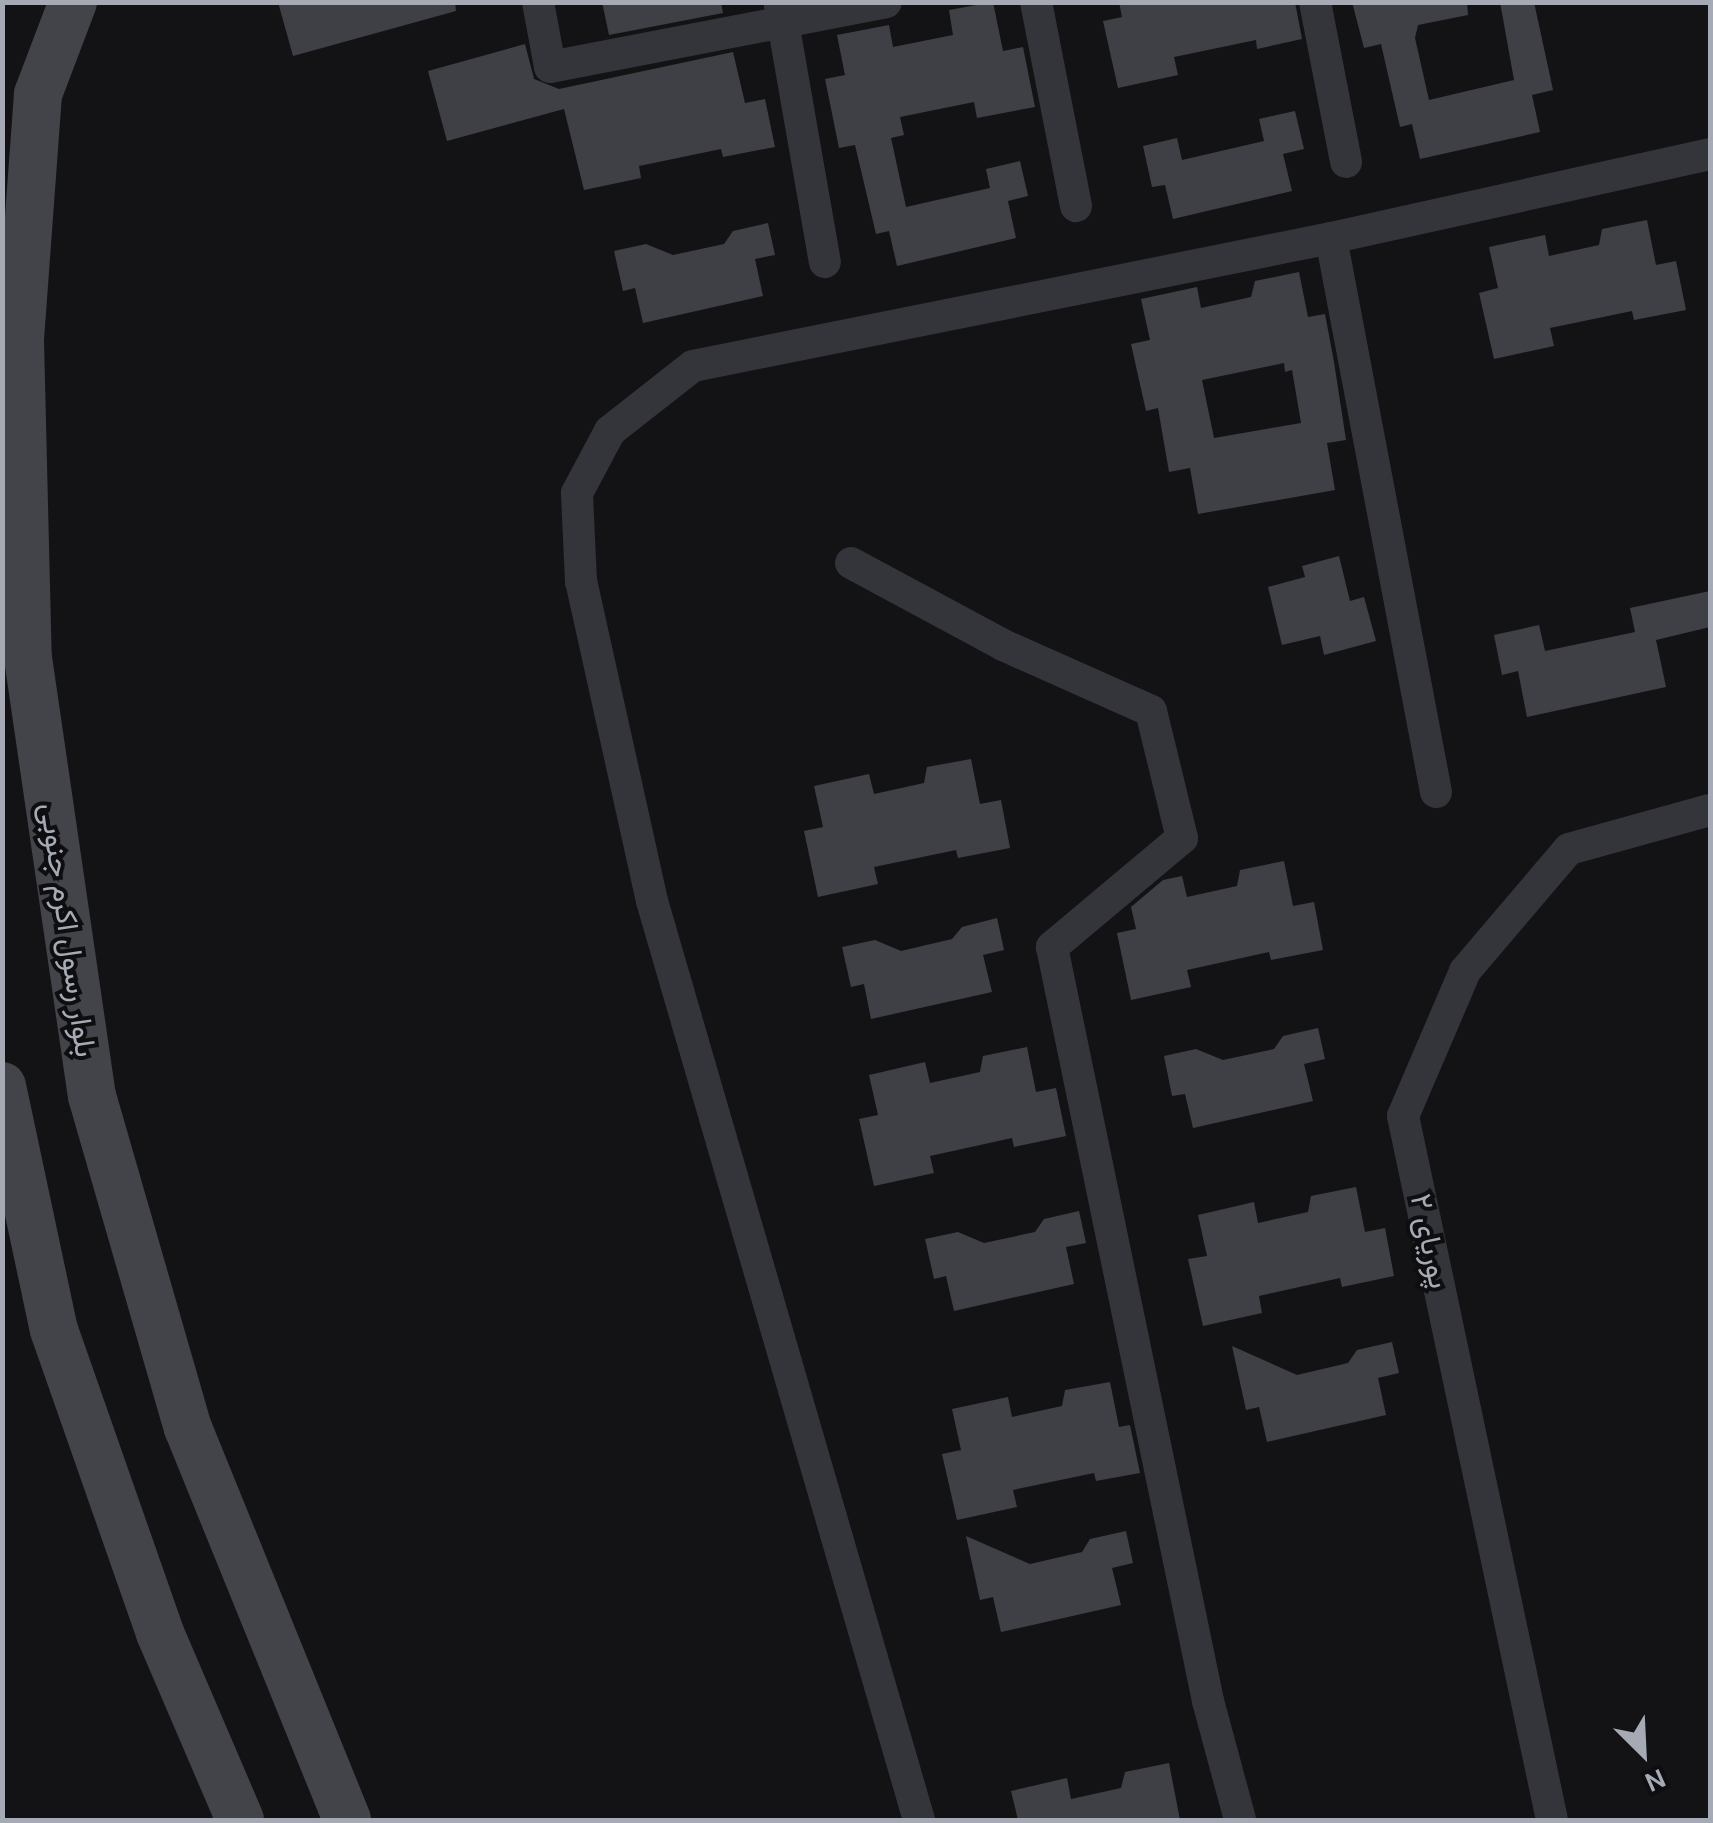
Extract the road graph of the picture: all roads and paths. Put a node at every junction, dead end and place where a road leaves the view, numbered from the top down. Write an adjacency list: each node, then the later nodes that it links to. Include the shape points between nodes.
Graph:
1 (72, 2): 17 (main road, بلوار رسول اکرم جنوبی, via 38,94 20,341 28,658 92,1096 188,1428)
2 (538, 2): 6 (street, via 550,67)
3 (886, 2): 6 (street)
4 (1036, 2): 9 (street)
5 (1315, 2): 8 (street)
6 (782, 13): 11 (street)
7 (1710, 154): 10 (street)
8 (1346, 162)
9 (1076, 206)
10 (1331, 238): 13 (street); 18 (street, via 693,366 610,431 577,493 581,582 652,901)
11 (825, 262)
12 (852, 563): 19 (street, via 1003,644 1150,711 1182,838 1052,948 1208,1702)
13 (1436, 792)
14 (1710, 810): 20 (street, پوریای ۲, via 1569,849 1465,971 1403,1116)
15 (2, 1086): 16 (main road, via 54,1330 160,1632)
16 (240, 1820)
17 (348, 1820)
18 (919, 1820)
19 (1240, 1820)
20 (1552, 1820)

